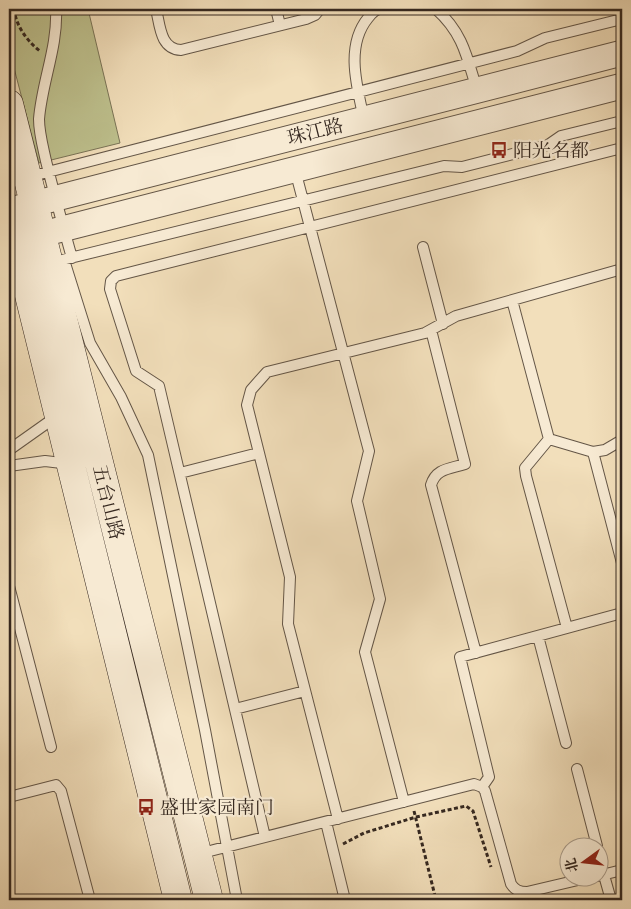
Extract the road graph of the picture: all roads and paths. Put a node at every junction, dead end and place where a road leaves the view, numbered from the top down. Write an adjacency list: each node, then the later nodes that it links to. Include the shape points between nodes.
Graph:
1 (14, 9): 11 (path, via 27,39)
2 (56, 9): 11 (lane)
3 (156, 9): 9 (lane, via 163,40 175,50)
4 (276, 9): 9 (lane)
5 (320, 9): 9 (lane, via 306,19)
6 (380, 9): 15 (lane, via 374,10 361,26 355,45)
7 (436, 9): 12 (lane, via 449,20 463,44)
8 (622, 19): 12 (lane, via 545,38 517,51)
9 (280, 25)
10 (622, 53): 14 (street, 珠江路)
11 (50, 59): 21 (lane, via 42,94 41,141)
12 (469, 64): 14 (lane); 15 (lane)
13 (622, 86): 20 (street, 珠江路)
14 (478, 90): 17 (street, 珠江路)
15 (358, 92): 17 (lane); 21 (lane)
16 (9, 104): 21 (main road, 五台山路)
17 (364, 119): 22 (street, 珠江路)
18 (622, 121): 23 (lane, via 561,136 548,145 472,165 444,166)
19 (622, 148): 25 (lane)
20 (294, 170): 22 (street, 珠江路); 23 (lane)
21 (31, 191): 22 (street, 珠江路); 26 (main road, 五台山路)
22 (126, 197): 26 (street, 珠江路)
23 (302, 201): 25 (lane); 29 (lane)
24 (9, 214): 27 (main road, 五台山路)
25 (309, 228): 34 (lane); 43 (lane, via 116,276 111,281 110,289 136,371 159,386)
26 (53, 232): 27 (street, 珠江路); 29 (main road, 五台山路)
27 (12, 242): 29 (main road, 五台山路)
28 (423, 247): 32 (lane)
29 (42, 265): 35 (main road, 五台山路); 63 (lane, via 121,397 148,456); 65 (main road, 五台山路)
30 (622, 269): 31 (lane)
31 (512, 300): 32 (lane, via 456,316); 36 (lane)
32 (442, 324): 33 (lane)
33 (431, 330): 34 (lane); 49 (lane, via 465,464 438,472 431,485)
34 (342, 353): 40 (lane, via 267,372 251,390 247,404); 57 (lane, via 369,451 357,501 380,598 365,652)
35 (58, 416): 38 (lane); 41 (main road, 五台山路)
36 (549, 439): 39 (lane); 47 (lane, via 526,468 526,476)
37 (622, 440): 39 (lane)
38 (9, 450)
39 (594, 452): 44 (lane)
40 (259, 453): 43 (lane); 50 (lane, via 290,577 288,624)
41 (70, 464): 42 (lane, via 45,461); 72 (main road, 五台山路)
42 (9, 466)
43 (180, 473): 51 (lane)
44 (622, 563)
45 (9, 586): 53 (lane)
46 (622, 616): 47 (lane)
47 (567, 628): 48 (lane)
48 (538, 636): 49 (lane); 52 (lane)
49 (476, 653): 55 (lane, via 460,657 489,777)
50 (306, 691): 51 (lane); 59 (lane)
51 (235, 709): 62 (lane)
52 (566, 743)
53 (51, 747)
54 (577, 769): 61 (lane)
55 (482, 787): 57 (lane, via 474,784); 69 (lane, via 514,889 527,892)
56 (9, 797): 71 (lane, via 56,785 61,791)
57 (408, 801): 58 (path); 59 (lane)
58 (416, 817): 64 (path, via 364,833); 66 (path, via 466,806 473,811); 76 (path)
59 (338, 819): 60 (lane)
60 (326, 822): 62 (lane); 64 (lane)
61 (594, 836)
62 (265, 837): 63 (lane)
63 (226, 847): 65 (lane); 74 (lane)
64 (333, 850): 75 (lane)
65 (197, 854): 73 (main road, 五台山路)
66 (491, 868)
67 (622, 870): 68 (lane)
68 (608, 874)
69 (558, 885)
70 (604, 886): 77 (lane)
71 (90, 900)
72 (178, 900)
73 (209, 900)
74 (237, 900)
75 (345, 900)
76 (436, 900)
77 (611, 900)

